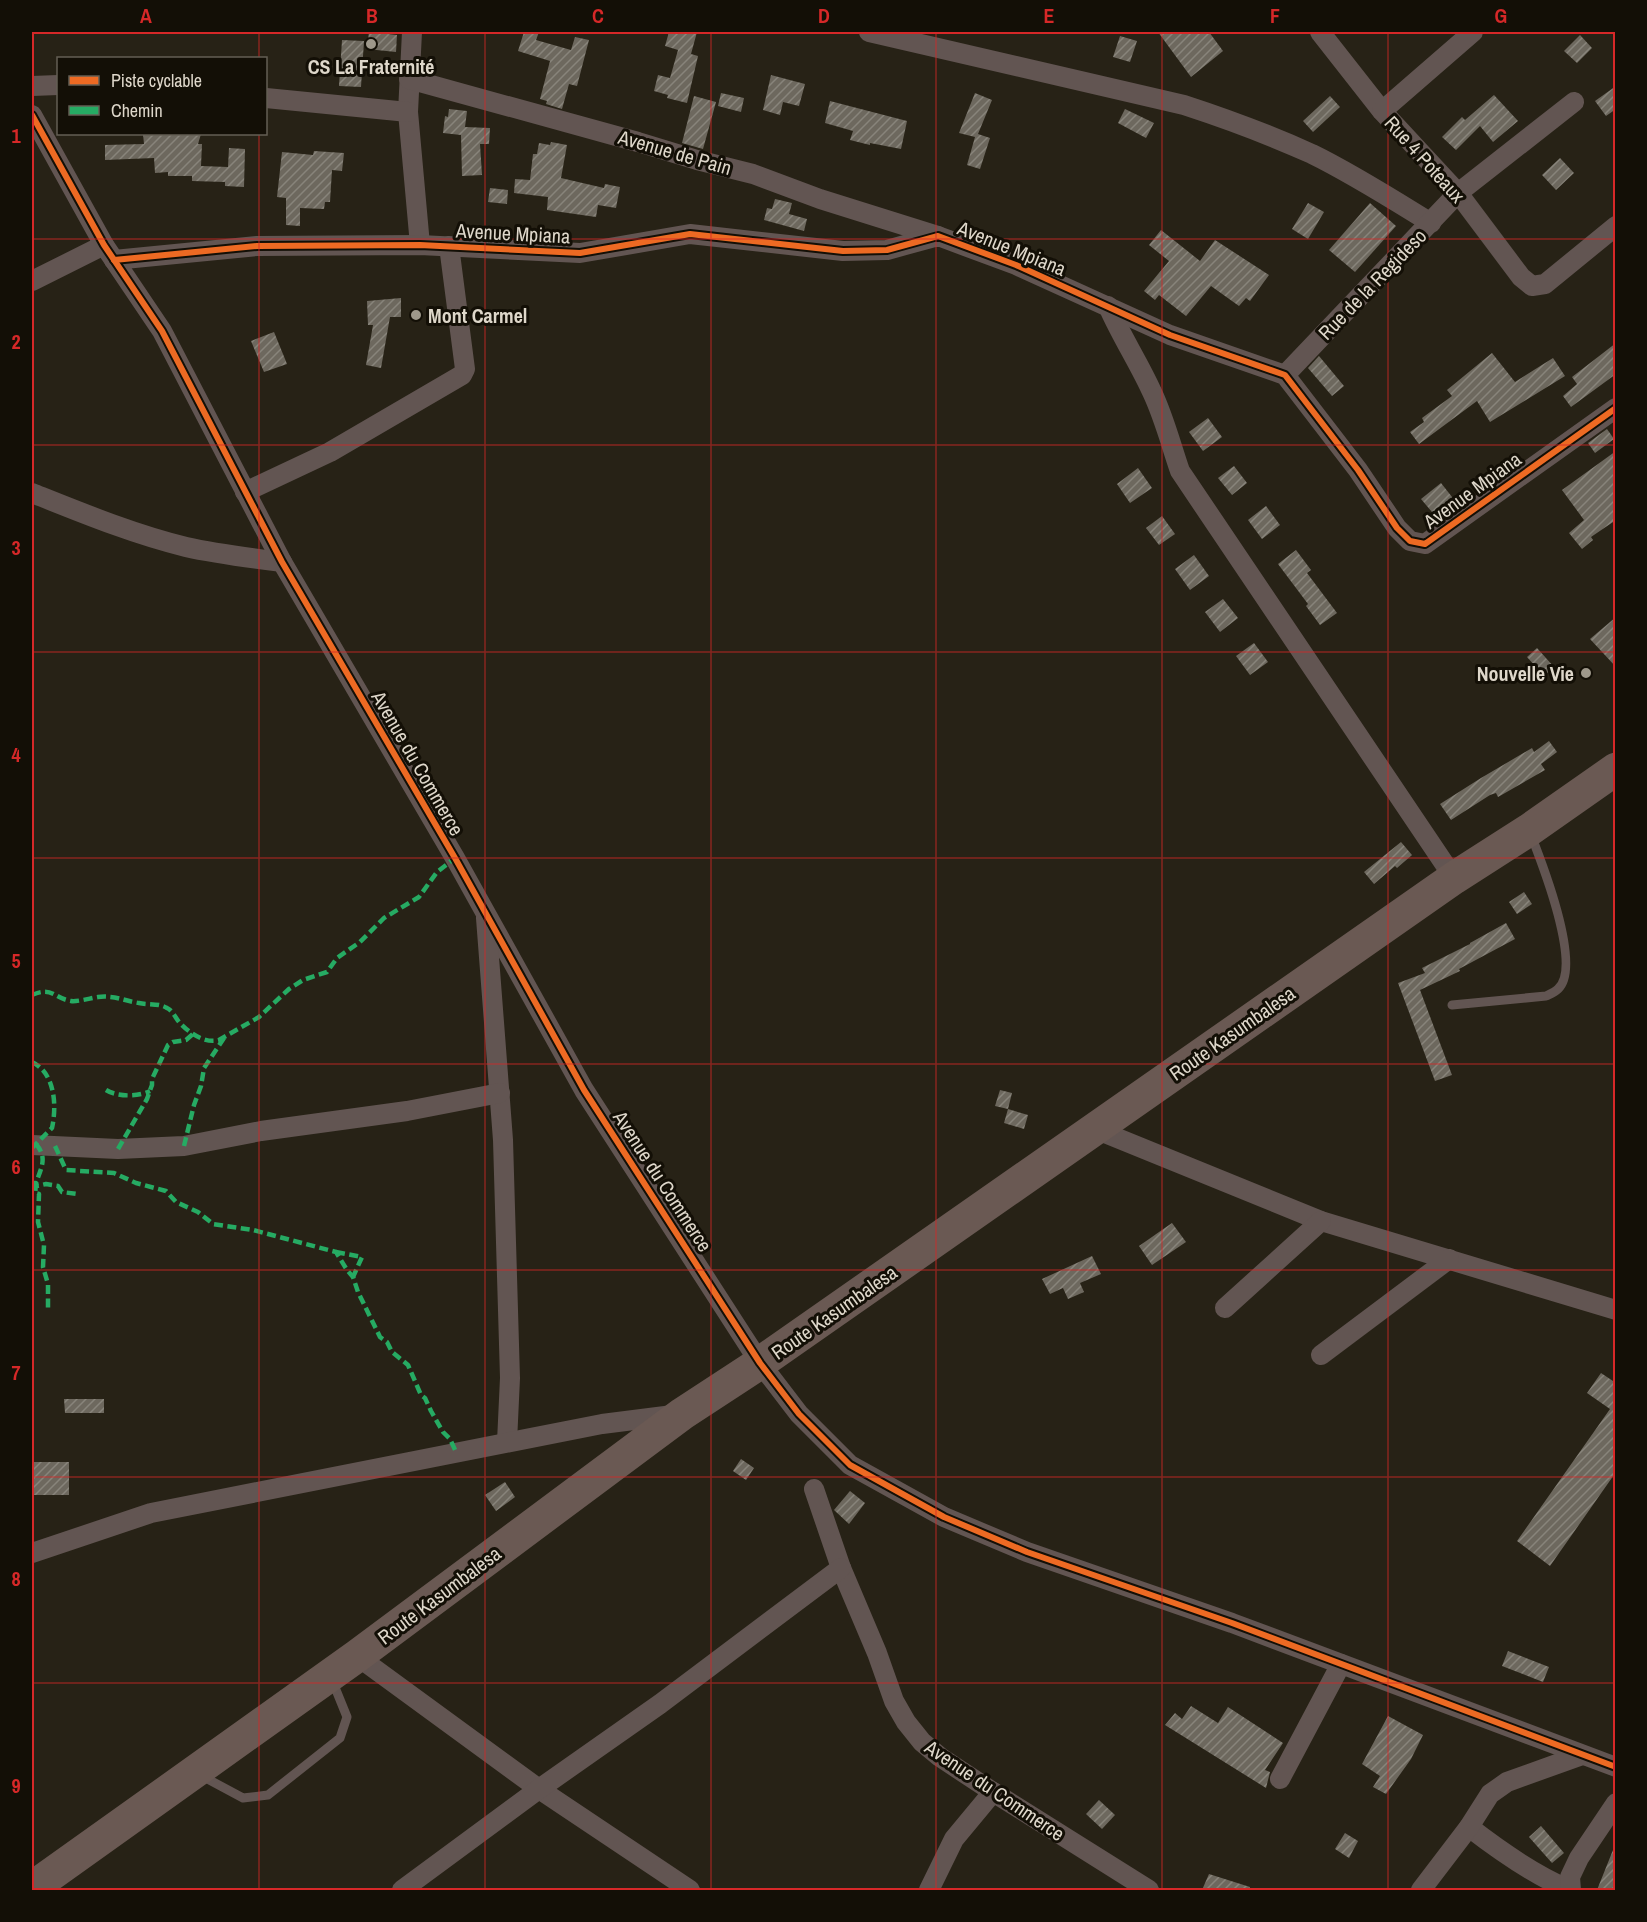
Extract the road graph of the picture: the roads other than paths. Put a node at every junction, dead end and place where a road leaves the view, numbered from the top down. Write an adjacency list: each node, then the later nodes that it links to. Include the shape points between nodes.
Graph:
1 (411, 32): 5 (street)
2 (869, 32): 14 (street, via 1213,114 1313,155)
3 (1320, 32): 10 (street, Rue 4 Poteaux)
4 (1473, 32): 10 (street)
5 (409, 79): 11 (street); 16 (street, Avenue de Pain, via 753,174)
6 (57, 85): 7 (street)
7 (32, 86)
8 (267, 98): 11 (street)
9 (1574, 102): 13 (street, Rue de la Regideso)
10 (1382, 111): 13 (street, Rue 4 Poteaux)
11 (408, 112): 17 (street)
12 (32, 115): 19 (street, Avenue du Commerce)
13 (1458, 193): 14 (street, Rue de la Regideso); 15 (street, Rue 4 Poteaux, via 1521,277 1532,286 1545,284)
14 (1431, 222): 22 (street, Rue de la Regideso)
15 (1616, 226)
16 (938, 236): 18 (street, Avenue Mpiana, via 887,250 843,251 690,234 580,253); 21 (street, Avenue Mpiana)
17 (420, 245): 18 (street, Avenue Mpiana); 19 (street, Avenue Mpiana)
18 (449, 246): 24 (street, via 465,369 462,375 330,452)
19 (109, 252): 20 (street); 24 (street, Avenue du Commerce, via 162,332)
20 (32, 281)
21 (1108, 306): 22 (street, Avenue Mpiana, via 1170,335); 29 (street, via 1154,395 1180,471)
22 (1285, 375): 23 (street, Avenue Mpiana, via 1358,470 1396,528 1410,541 1425,544)
23 (1616, 408)
24 (245, 492): 26 (street, Avenue du Commerce)
25 (32, 493): 26 (street, via 184,546)
26 (282, 562): 30 (street, Avenue du Commerce)
27 (1616, 769): 28 (highway, Route Kasumbalesa)
28 (1529, 830): 29 (highway, Route Kasumbalesa); 31 (lane, via 1549,881 1567,958 1566,975 1559,989 1546,996)
29 (1454, 879): 33 (highway, Route Kasumbalesa)
30 (486, 912): 32 (street); 40 (street, Avenue du Commerce, via 584,1090)
31 (1452, 1005)
32 (500, 1094): 34 (street, via 184,1146 118,1149); 42 (street, via 510,1378)
33 (1095, 1129): 35 (street); 40 (highway, Route Kasumbalesa)
34 (32, 1144)
35 (1321, 1221): 36 (street); 37 (street)
36 (1449, 1259): 38 (street); 39 (street)
37 (1225, 1308)
38 (1616, 1310)
39 (1321, 1355)
40 (760, 1363): 41 (highway, Route Kasumbalesa); 47 (street, Avenue du Commerce, via 799,1414 850,1465 944,1517 1027,1552)
41 (682, 1414): 42 (street); 46 (highway, Route Kasumbalesa)
42 (507, 1442): 44 (street, via 151,1513)
43 (814, 1489): 45 (street, Avenue du Commerce)
44 (32, 1553)
45 (841, 1568): 53 (street); 54 (street, Avenue du Commerce, via 906,1722 940,1757)
46 (357, 1656): 48 (highway, Route Kasumbalesa); 53 (street)
47 (1341, 1664): 49 (street, Avenue du Commerce); 52 (street)
48 (330, 1675): 51 (highway, Route Kasumbalesa); 51 (lane, via 347,1717 340,1738 268,1795 243,1798)
49 (1582, 1755): 50 (street, Avenue du Commerce); 56 (street, via 1507,1782 1490,1794)
50 (1616, 1767)
51 (194, 1772): 57 (highway, Route Kasumbalesa)
52 (1280, 1779)
53 (539, 1789): 58 (street); 59 (street)
54 (993, 1792): 60 (street, via 954,1839); 61 (street, Avenue du Commerce)
55 (1616, 1803): 63 (street, via 1579,1858 1570,1877)
56 (1469, 1827): 62 (street); 63 (street, via 1550,1882)
57 (32, 1888)
58 (402, 1890)
59 (690, 1890)
60 (928, 1890)
61 (1149, 1890)
62 (1421, 1890)
63 (1571, 1890)

